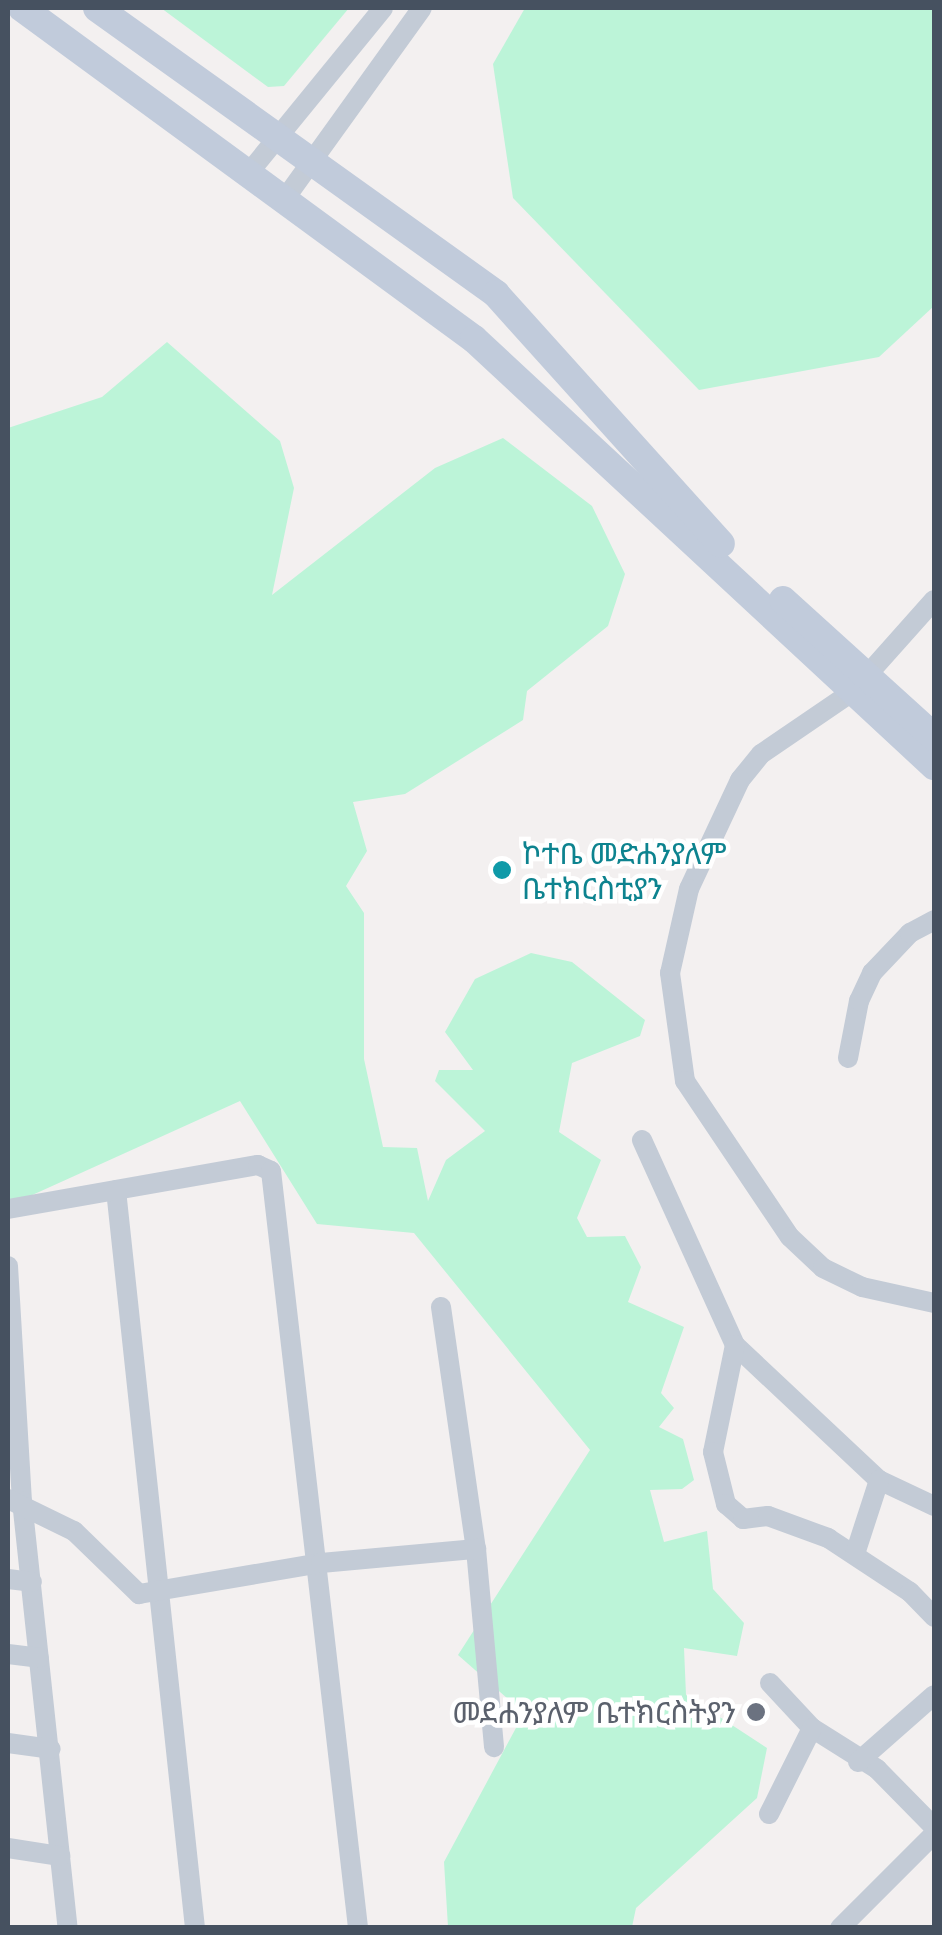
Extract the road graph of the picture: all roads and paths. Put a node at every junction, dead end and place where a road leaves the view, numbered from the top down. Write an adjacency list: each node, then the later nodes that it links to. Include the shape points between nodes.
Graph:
1 (22, 8): 7 (main road)
2 (97, 8): 5 (main road)
3 (383, 8): 5 (street)
4 (422, 8): 6 (street)
5 (276, 139): 6 (main road); 7 (street)
6 (311, 162): 8 (street); 9 (main road, via 496,294)
7 (247, 176): 8 (main road)
8 (284, 200): 9 (main road, via 474,339)
9 (706, 542): 11 (main road)
10 (934, 600): 11 (street)
11 (860, 684): 12 (main road); 13 (main road); 20 (street, via 761,754 715,827 689,889 670,973 678,1062 780,1222 822,1268 862,1287)
12 (934, 737)
13 (934, 766)
14 (934, 920): 15 (street, via 910,932 872,973)
15 (848, 1058)
16 (642, 1140): 22 (street)
17 (116, 1190): 18 (street); 29 (street, via 258,1165 271,1171); 32 (street)
18 (8, 1209)
19 (8, 1266): 23 (street)
20 (934, 1303)
21 (441, 1307): 27 (street)
22 (735, 1345): 24 (street); 28 (street, via 714,1452 726,1504 744,1518 768,1516)
23 (12, 1420): 25 (street)
24 (879, 1480): 26 (street); 28 (street)
25 (15, 1500): 31 (street); 32 (street, via 74,1531 139,1594)
26 (934, 1506)
27 (476, 1549): 29 (street); 40 (street)
28 (856, 1554): 33 (street)
29 (321, 1563): 32 (street); 49 (street)
30 (8, 1578): 31 (street)
31 (32, 1582): 35 (street)
32 (160, 1591): 48 (street)
33 (934, 1617)
34 (8, 1654): 35 (street)
35 (39, 1658): 41 (street)
36 (770, 1683): 38 (street)
37 (934, 1695): 42 (street)
38 (812, 1728): 42 (street); 43 (street)
39 (8, 1743): 41 (street)
40 (494, 1747)
41 (51, 1749): 46 (street)
42 (858, 1762): 44 (street, via 877,1769)
43 (769, 1814)
44 (934, 1830): 50 (street)
45 (8, 1848): 46 (street)
46 (60, 1856): 47 (street)
47 (68, 1928)
48 (195, 1928)
49 (358, 1928)
50 (840, 1928)

